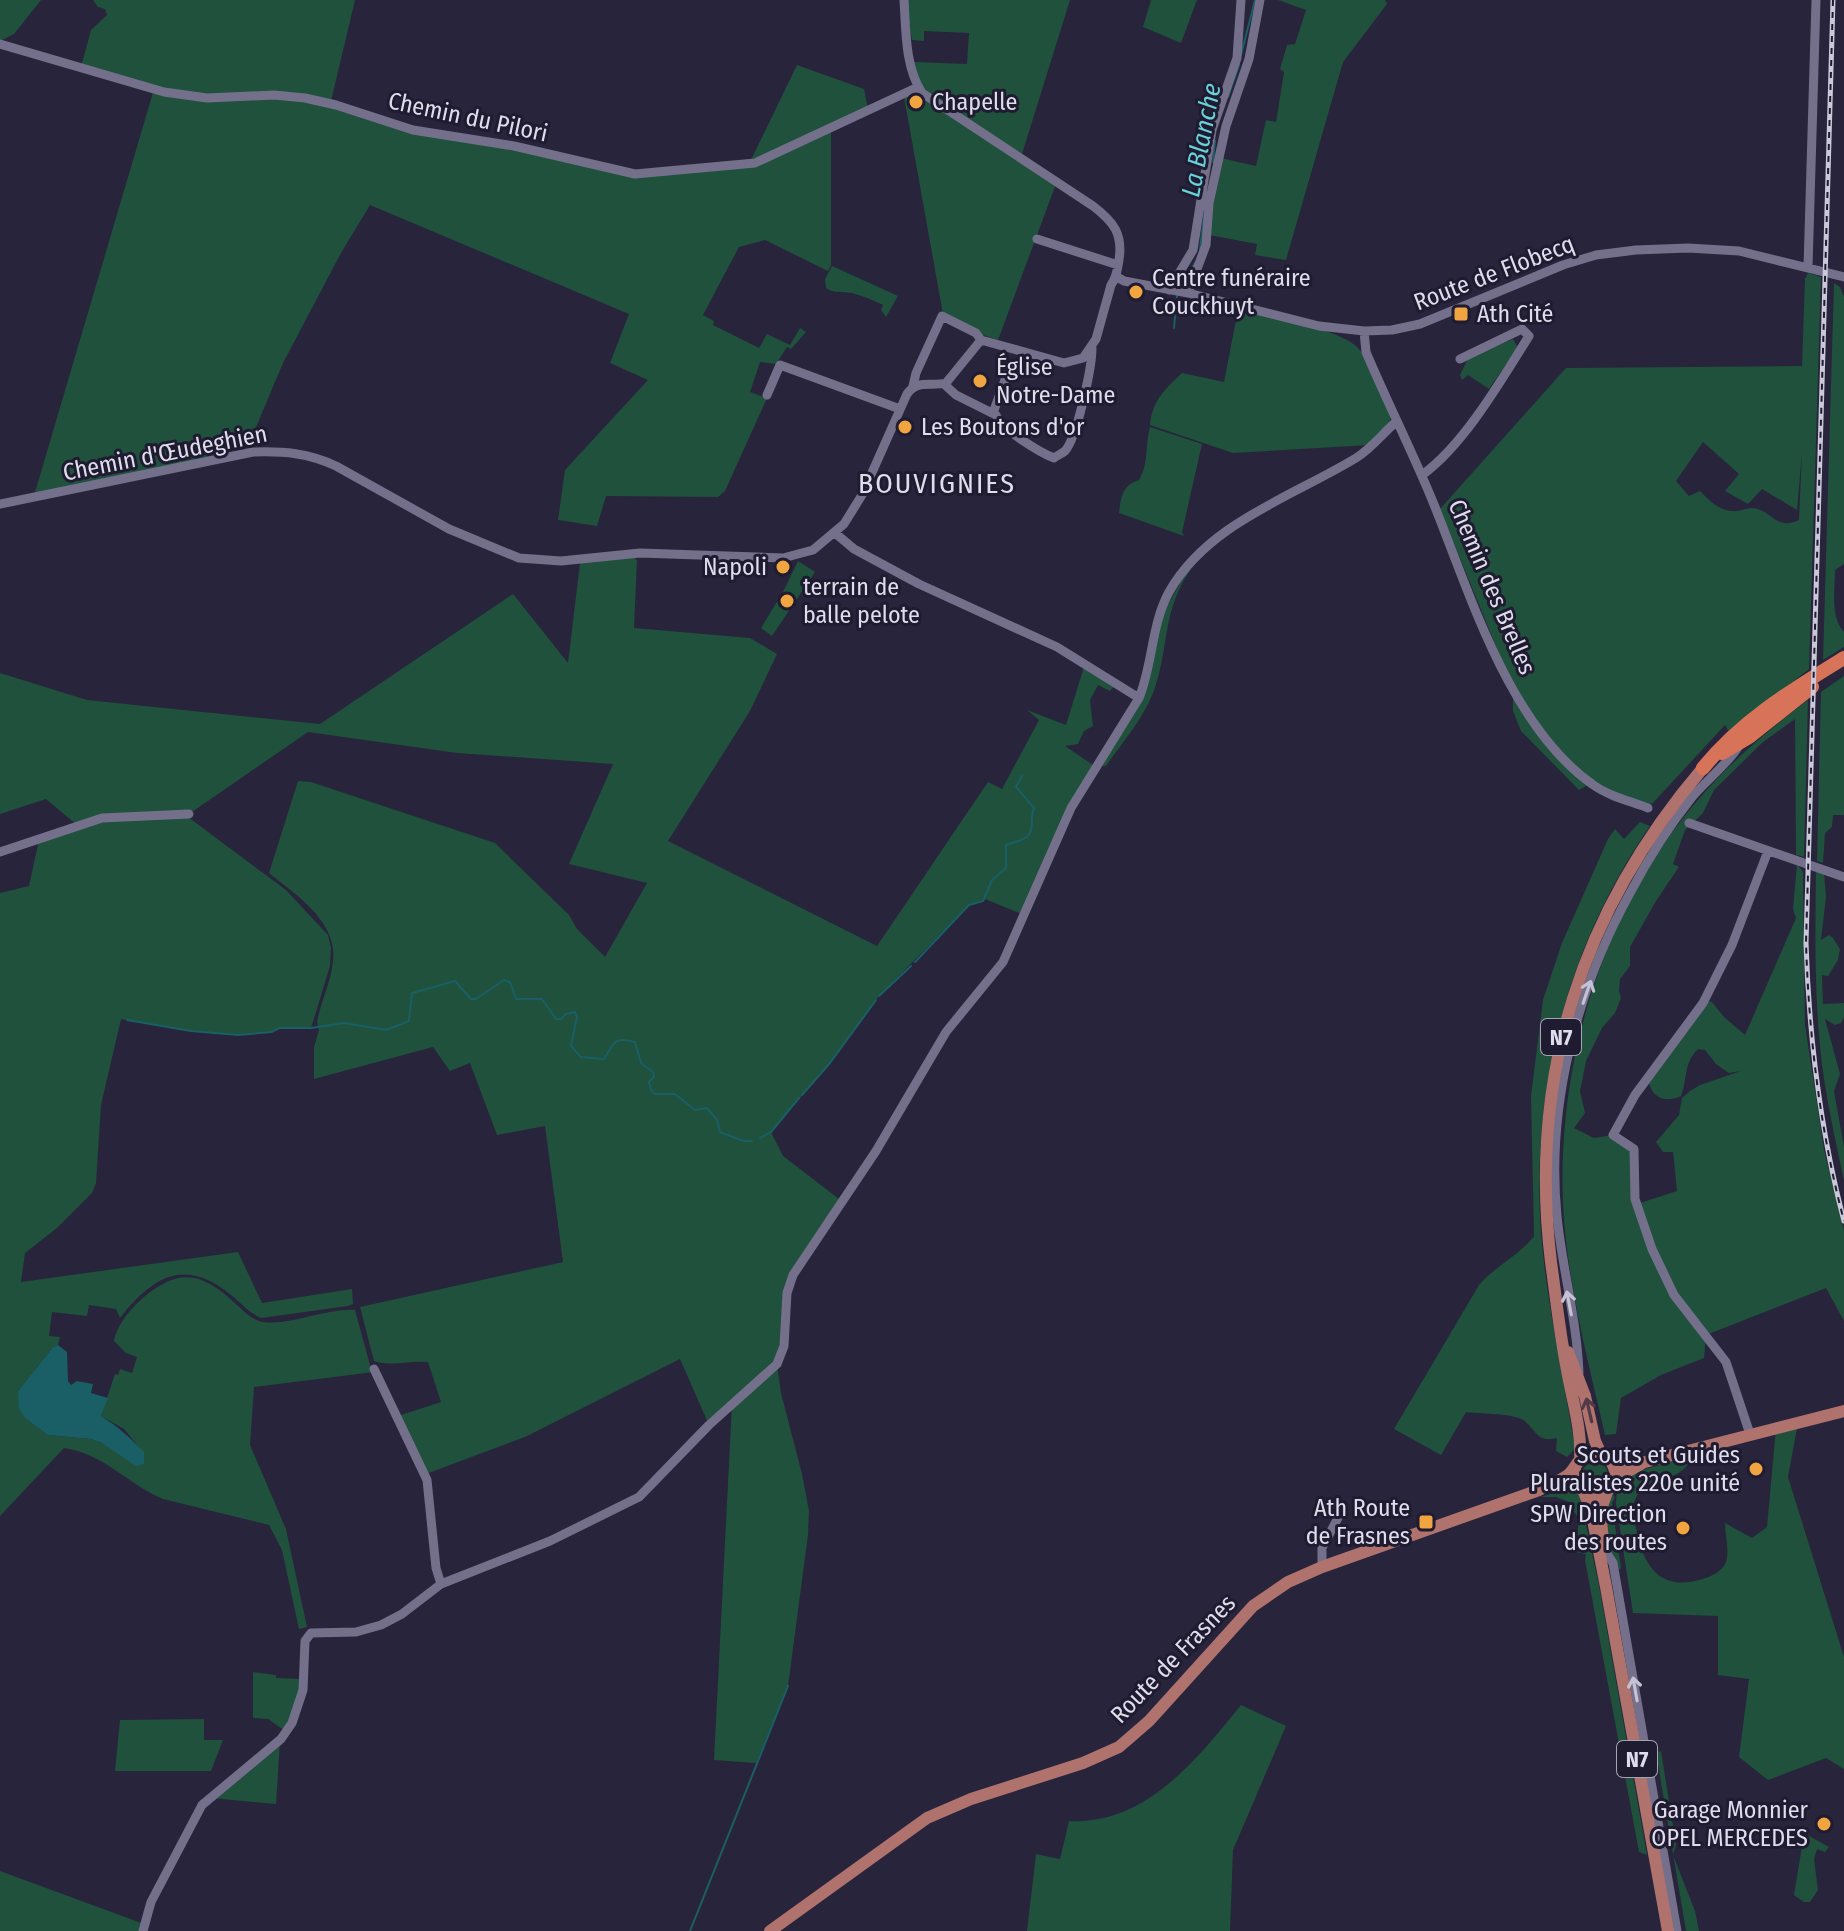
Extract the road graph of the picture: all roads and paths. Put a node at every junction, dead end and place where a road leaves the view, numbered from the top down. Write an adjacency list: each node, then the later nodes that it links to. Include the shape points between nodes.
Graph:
1 (904, 0): 6 (street)
2 (1241, 0): 12 (street, via 1237,58 1212,130 1193,250)
3 (1260, 0): 12 (street, via 1209,203 1206,245)
4 (1816, 0): 9 (street)
5 (0, 44): 6 (street, Chemin du Pilori, via 164,92 207,98 305,98 413,130 635,174 755,163)
6 (918, 87): 8 (street, via 1110,219 1120,240)
7 (1037, 239): 8 (street)
8 (1118, 265): 10 (street)
9 (1808, 267): 11 (street, Route de Flobecq); 13 (street, Route de Flobecq, via 1739,251 1616,252 1546,271 1420,324)
10 (1117, 277): 12 (street, Route de Flobecq); 15 (street)
11 (1843, 279)
12 (1178, 291): 13 (street, Route de Flobecq, via 1319,326)
13 (1364, 331): 23 (street, Chemin des Brelles, via 1366,352)
14 (981, 340): 15 (street, via 1064,363 1083,358); 18 (street); 19 (street, via 942,316)
15 (1092, 348): 22 (street, via 1090,372 1065,451 1054,458 1045,455)
16 (1460, 359): 24 (street, via 1522,329 1529,336 1490,399)
17 (1010, 366): 22 (street)
18 (944, 384): 19 (street); 22 (street)
19 (913, 386): 21 (street)
20 (767, 395): 21 (street, via 780,365)
21 (900, 409): 26 (street, via 862,495)
22 (993, 413)
23 (1397, 421): 24 (street, Chemin des Brelles); 29 (street, via 1363,453 1228,530 1190,563 1163,603)
24 (1422, 475): 32 (street, Chemin des Brelles, via 1484,630 1534,724 1593,785)
25 (0, 504): 26 (street, Chemin d'Œudeghien, via 253,452 286,451 320,458 449,529 504,554 534,560 640,553 783,558 813,550)
26 (835, 533): 29 (street, via 919,584 1057,647)
27 (1844, 658): 31 (highway, via 1760,712)
28 (1844, 667): 30 (highway, N7)
29 (1139, 698): 52 (street, via 1065,820 1000,968 946,1032 876,1151 793,1275 777,1364 639,1497 541,1545)
30 (1738, 743): 31 (highway, N7); 40 (street, one-way to 30, via 1556,1179 1559,1113 1576,1025 1602,951 1639,876 1675,820)
31 (1703, 768): 38 (main road, N7, via 1620,884 1586,959 1562,1035 1549,1105 1545,1171 1547,1232)
32 (1648, 808)
33 (189, 814): 36 (street, via 102,818)
34 (1689, 823): 35 (street)
35 (1768, 851): 37 (street); 42 (street, via 1703,1003 1635,1095 1613,1135 1634,1149 1635,1199 1652,1249 1674,1295 1726,1362)
36 (0, 852)
37 (1844, 877)
38 (1564, 1341): 40 (main road, N7); 45 (main road, via 1580,1445)
39 (374, 1369): 52 (street, via 427,1480)
40 (1579, 1380): 43 (main road, N7, one-way to 40, via 1595,1441)
41 (1844, 1411): 42 (main road)
42 (1750, 1434): 44 (main road)
43 (1606, 1457): 44 (main road, via 1619,1463); 45 (main road, via 1590,1454); 46 (main road, via 1616,1469)
44 (1645, 1462): 46 (main road)
45 (1578, 1464): 47 (main road, Route de Frasnes, via 1566,1477); 48 (main road, via 1575,1479)
46 (1611, 1487): 48 (main road, via 1596,1495); 50 (main road, N7, via 1600,1512)
47 (1539, 1490): 48 (main road, Route de Frasnes, via 1564,1486); 51 (main road, Route de Frasnes)
48 (1582, 1491): 53 (main road, N7, via 1591,1510)
49 (1339, 1516): 51 (street, via 1322,1548)
50 (1604, 1549): 53 (main road, N7); 57 (street, one-way to 50, via 1613,1563)
51 (1322, 1567): 55 (main road, Route de Frasnes, via 1253,1606 1119,1747 927,1818)
52 (441, 1584): 54 (street, via 381,1625 307,1636 303,1690 292,1723 281,1739 202,1805 151,1902)
53 (1606, 1587): 56 (main road, N7)
54 (143, 1931)
55 (770, 1931)
56 (1668, 1931)
57 (1677, 1931)

